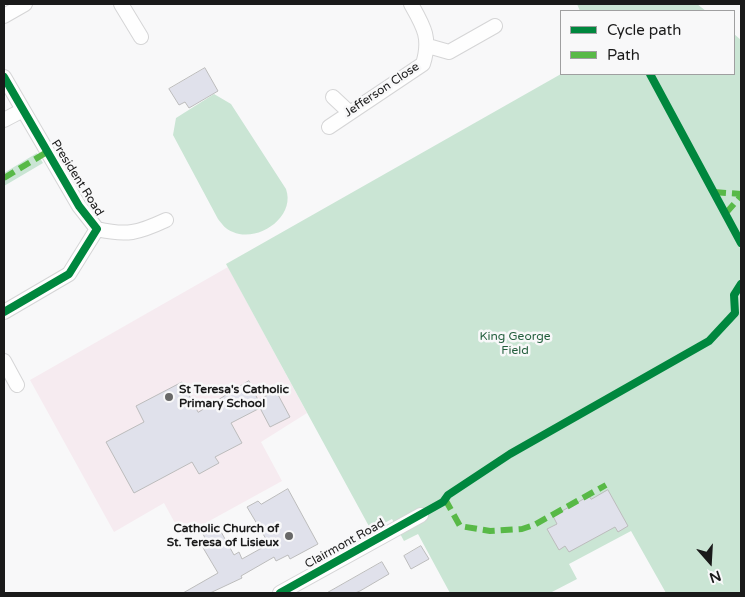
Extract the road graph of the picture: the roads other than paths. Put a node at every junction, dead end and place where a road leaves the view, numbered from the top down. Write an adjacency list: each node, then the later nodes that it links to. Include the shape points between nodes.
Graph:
1 (25, 4): 4 (street)
2 (121, 4): 6 (street)
3 (412, 4): 7 (street)
4 (4, 16)
5 (495, 26): 7 (street, via 448,52)
6 (141, 37)
7 (428, 46): 11 (street, Jefferson Close, via 423,64)
8 (4, 76): 10 (street, President Road)
9 (333, 97): 11 (street)
10 (22, 110): 12 (street); 15 (street, President Road, via 79,206)
11 (349, 112): 13 (street, Jefferson Close)
12 (4, 120)
13 (329, 127)
14 (166, 220): 15 (street, President Road, via 138,233 116,234)
15 (97, 229): 16 (street, President Road, via 69,274)
16 (4, 312)
17 (4, 361): 18 (street)
18 (17, 385)
19 (421, 515): 20 (street, Clairmont Road)
20 (280, 593)

